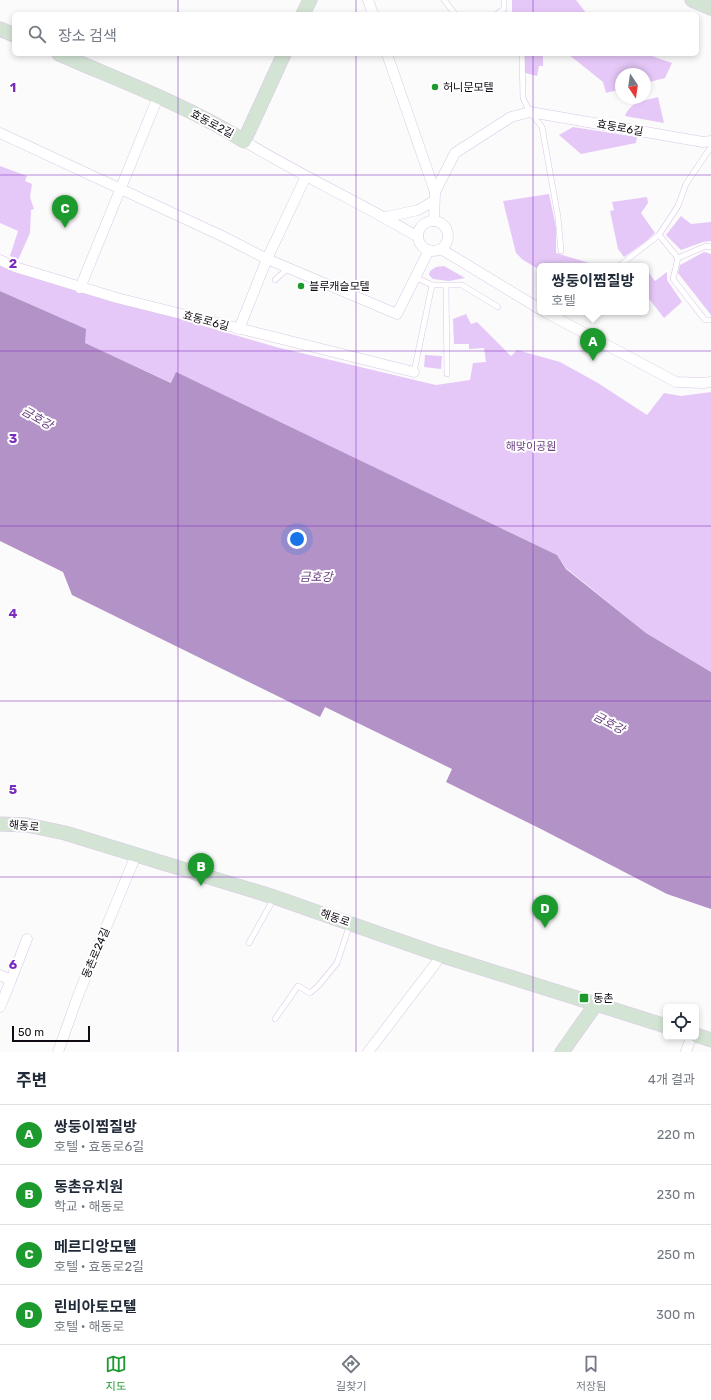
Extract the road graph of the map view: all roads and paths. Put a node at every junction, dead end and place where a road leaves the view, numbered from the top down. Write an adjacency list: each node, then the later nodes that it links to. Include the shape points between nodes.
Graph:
1 (310, 0): 7 (street)
2 (368, 0): 8 (street)
3 (444, 0): 9 (lane)
4 (504, 0): 10 (lane, via 504,9)
5 (692, 0): 6 (street)
6 (711, 8)
7 (304, 12)
8 (372, 12)
9 (453, 12)
10 (500, 12)
11 (0, 29): 12 (street)
12 (12, 34)
13 (64, 56): 17 (street, 효동로2길)
14 (283, 56): 20 (street, 효동로2길)
15 (388, 56): 25 (street)
16 (522, 56): 18 (lane, via 523,98)
17 (158, 97): 20 (street, 효동로2길); 24 (street)
18 (530, 112): 21 (street, 효동로6길, via 703,142); 25 (street, 효동로6길, via 511,116 456,153); 33 (lane, via 542,127 558,217)
19 (0, 132): 24 (street)
20 (244, 141): 23 (street)
21 (711, 141)
22 (711, 147): 28 (lane, via 686,184 678,206)
23 (306, 176): 26 (street); 35 (street)
24 (120, 188): 35 (street); 43 (street)
25 (434, 197): 26 (street, via 418,210); 27 (street, 효동로6길)
26 (386, 218): 29 (street)
27 (434, 221): 29 (street, via 429,221 421,227); 31 (street, via 443,224 448,232 447,242)
28 (659, 235): 34 (lane); 37 (lane)
29 (418, 237): 32 (street, via 422,246)
30 (711, 247): 34 (lane, via 706,246)
31 (440, 249): 32 (street); 45 (street)
32 (429, 250): 39 (street)
33 (561, 251)
34 (678, 258): 47 (lane, via 673,279 705,320)
35 (267, 259): 38 (street); 48 (street)
36 (0, 260): 43 (street, 효동로6길)
37 (624, 263)
38 (288, 268): 39 (street, via 397,314); 40 (lane)
39 (414, 277): 41 (lane)
40 (275, 280)
41 (432, 284): 42 (lane); 49 (lane)
42 (446, 286): 44 (lane, via 462,285); 50 (lane)
43 (80, 288): 48 (street, 효동로6길)
44 (498, 307)
45 (537, 307)
46 (554, 315): 51 (street, via 676,382)
47 (711, 320)
48 (238, 329): 49 (street, 효동로6길)
49 (414, 372)
50 (447, 374)
51 (711, 382)
52 (0, 824): 53 (street, 해동로, via 27,825 58,832)
53 (136, 855): 54 (street, 해동로); 68 (street, 동촌로24길, via 79,993)
54 (274, 897): 55 (street, 해동로); 57 (lane)
55 (350, 923): 58 (street, 해동로); 63 (lane, via 337,963 310,993 298,986)
56 (27, 939): 60 (street)
57 (249, 943)
58 (440, 955): 61 (street, 해동로); 69 (street)
59 (0, 975): 60 (street)
60 (11, 980): 62 (street)
61 (596, 1004): 64 (street, 해동로); 70 (street)
62 (0, 1007)
63 (275, 1019)
64 (663, 1025)
65 (699, 1036): 67 (street)
66 (690, 1040): 71 (street)
67 (711, 1040)
68 (58, 1052)
69 (368, 1052)
70 (562, 1052)
71 (686, 1052)

